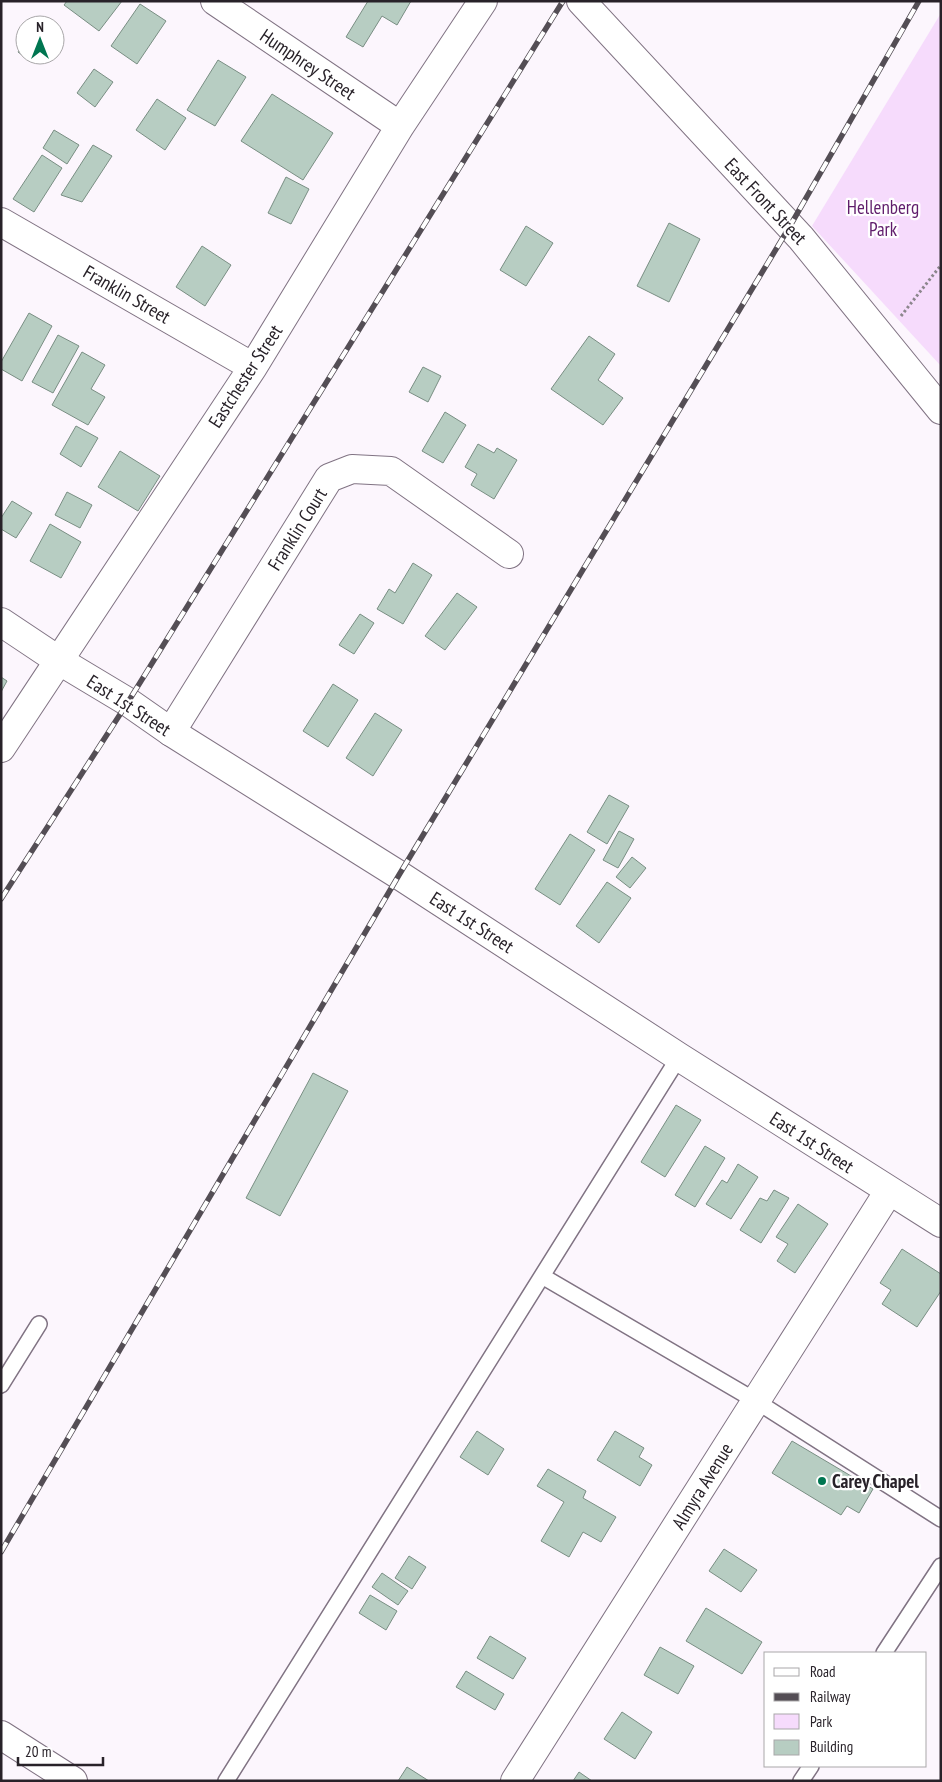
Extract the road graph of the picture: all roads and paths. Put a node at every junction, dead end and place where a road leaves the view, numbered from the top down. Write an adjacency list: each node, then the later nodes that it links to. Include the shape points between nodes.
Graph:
1 (215, 1): 4 (street, Humphrey Street)
2 (484, 1): 4 (street, Eastchester Street)
3 (581, 1): 7 (street, East Front Street, via 801,238)
4 (400, 126): 8 (street, Eastchester Street)
5 (1, 222): 8 (street, Franklin Street)
6 (941, 265): 7 (path)
7 (883, 339): 9 (street, East Front Street)
8 (253, 367): 12 (street, Eastchester Street)
9 (941, 410)
10 (509, 554): 13 (street, Franklin Court, via 392,471 352,469 329,478)
11 (1, 622): 12 (street, East 1st Street)
12 (58, 660): 13 (street, East 1st Street, via 128,702); 14 (street, Eastchester Street)
13 (170, 732): 15 (street, East 1st Street, via 407,880)
14 (1, 748)
15 (679, 1057): 16 (street, East 1st Street); 18 (lane)
16 (889, 1191): 17 (street, East 1st Street); 21 (street, Almyra Avenue)
17 (941, 1223)
18 (542, 1276): 21 (lane); 28 (lane)
19 (39, 1324): 20 (lane)
20 (1, 1385)
21 (756, 1401): 22 (lane); 29 (street, Almyra Avenue)
22 (941, 1519)
23 (941, 1566): 24 (lane)
24 (885, 1652)
25 (4, 1741): 27 (street)
26 (810, 1767): 30 (lane)
27 (73, 1781)
28 (226, 1781)
29 (516, 1781)
30 (801, 1781)

